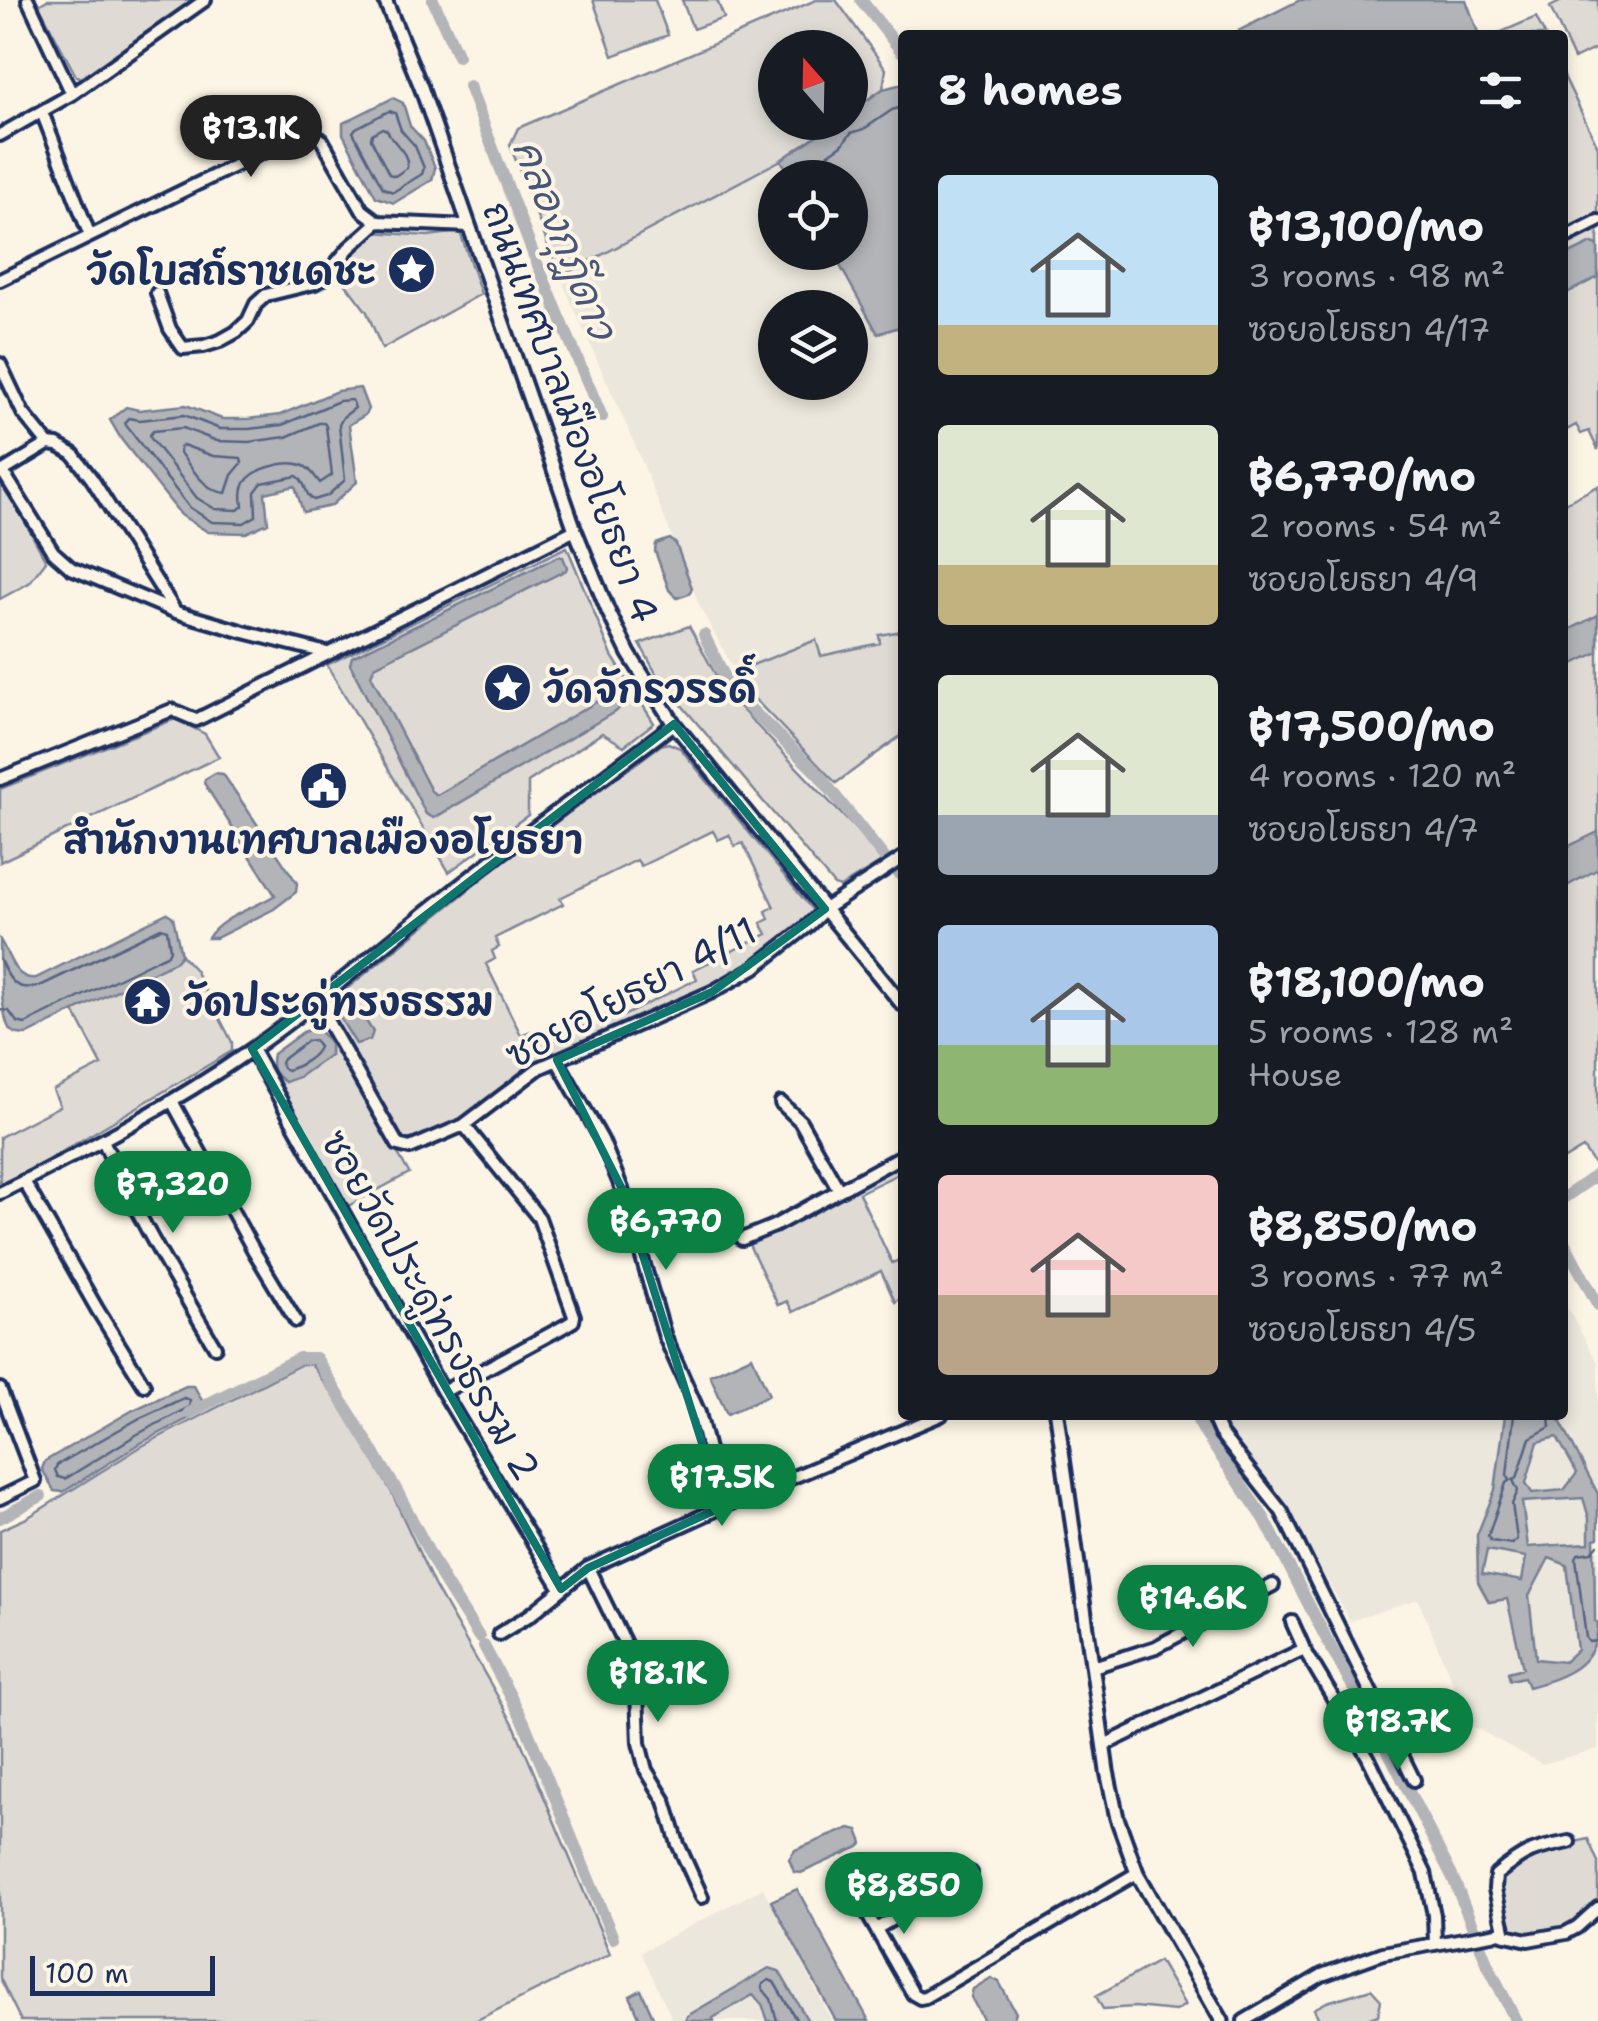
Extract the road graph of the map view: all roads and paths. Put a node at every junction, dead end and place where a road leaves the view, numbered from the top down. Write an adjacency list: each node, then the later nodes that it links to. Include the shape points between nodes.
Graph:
1 (28, 0): 4 (street)
2 (205, 0): 4 (street)
3 (384, 0): 9 (street, ถนนเทศบาลเมืองอโยธยา 4)
4 (72, 94): 5 (street)
5 (42, 112): 6 (street); 10 (street)
6 (0, 136)
7 (1598, 221): 11 (street)
8 (378, 222): 9 (street); 10 (street, via 362,210 322,140 300,134); 13 (street, via 324,278 266,295 236,332 204,346 182,348)
9 (469, 226): 17 (street, ถนนเทศบาลเมืองอโยธยา 4)
10 (90, 236): 12 (street)
11 (1568, 236)
12 (0, 280)
13 (157, 294)
14 (0, 364): 15 (street, via 23,413)
15 (48, 444): 16 (street); 18 (street, via 74,454)
16 (2, 472): 18 (street, via 53,552 71,568)
17 (575, 530): 19 (street); 20 (street, ถนนเทศบาลเมืองอโยธยา 4, via 629,654)
18 (176, 612): 19 (street)
19 (328, 653): 21 (street, via 196,720 172,710)
20 (674, 724): 23 (street, ถนนเทศบาลเมืองอโยธยา 4); 25 (street)
21 (0, 779)
22 (898, 861): 23 (street, ซอยอโยธยา 4/11)
23 (825, 909): 24 (street, ถนนเทศบาลเมืองอโยธยา 4); 27 (street, ซอยอโยธยา 4/11, via 754,968 712,992)
24 (898, 999)
25 (316, 1002): 26 (street); 30 (street, ซอยอโยธยา 4/11, via 398,1145 410,1148)
26 (252, 1049): 28 (street); 41 (street, ซอยวัดประดู่ทรงธรรม 2)
27 (557, 1060): 30 (street, ซอยอโยธยา 4/11); 46 (street, via 622,1189 665,1336 699,1414)
28 (172, 1100): 31 (street); 37 (street)
29 (781, 1103): 34 (street, via 800,1121)
30 (464, 1125): 41 (street, via 539,1218 574,1316)
31 (102, 1140): 33 (street); 38 (street)
32 (898, 1158): 34 (street)
33 (24, 1181): 35 (street); 39 (street)
34 (839, 1190): 36 (street)
35 (0, 1193)
36 (742, 1240)
37 (296, 1321)
38 (214, 1347)
39 (144, 1384)
40 (0, 1392): 45 (street, via 35,1480)
41 (443, 1392): 49 (street, ซอยวัดประดู่ทรงธรรม 2)
42 (929, 1420): 46 (street)
43 (1058, 1420): 53 (street)
44 (1214, 1420): 55 (street, via 1282,1512)
45 (0, 1498)
46 (722, 1507): 47 (street)
47 (588, 1568): 49 (street); 59 (street, via 636,1666 646,1770)
48 (1272, 1584): 53 (street, via 1156,1647)
49 (562, 1588): 51 (street)
50 (1292, 1622): 52 (street)
51 (499, 1634)
52 (1304, 1649): 54 (street); 64 (street, via 1368,1756 1425,1873)
53 (1093, 1667): 54 (street)
54 (1104, 1744): 58 (street)
55 (1414, 1780)
56 (1569, 1842): 63 (street, via 1518,1856 1496,1875)
57 (972, 1872): 62 (street)
58 (1137, 1874): 62 (street, via 920,1998); 65 (street)
59 (702, 1897)
60 (861, 1903): 62 (street)
61 (1598, 1908): 63 (street, via 1566,1934 1528,1940)
62 (876, 1929)
63 (1502, 1934): 64 (street)
64 (1439, 1942): 66 (street, via 1383,1952 1322,1975)
65 (1222, 2021)
66 (1244, 2021)

